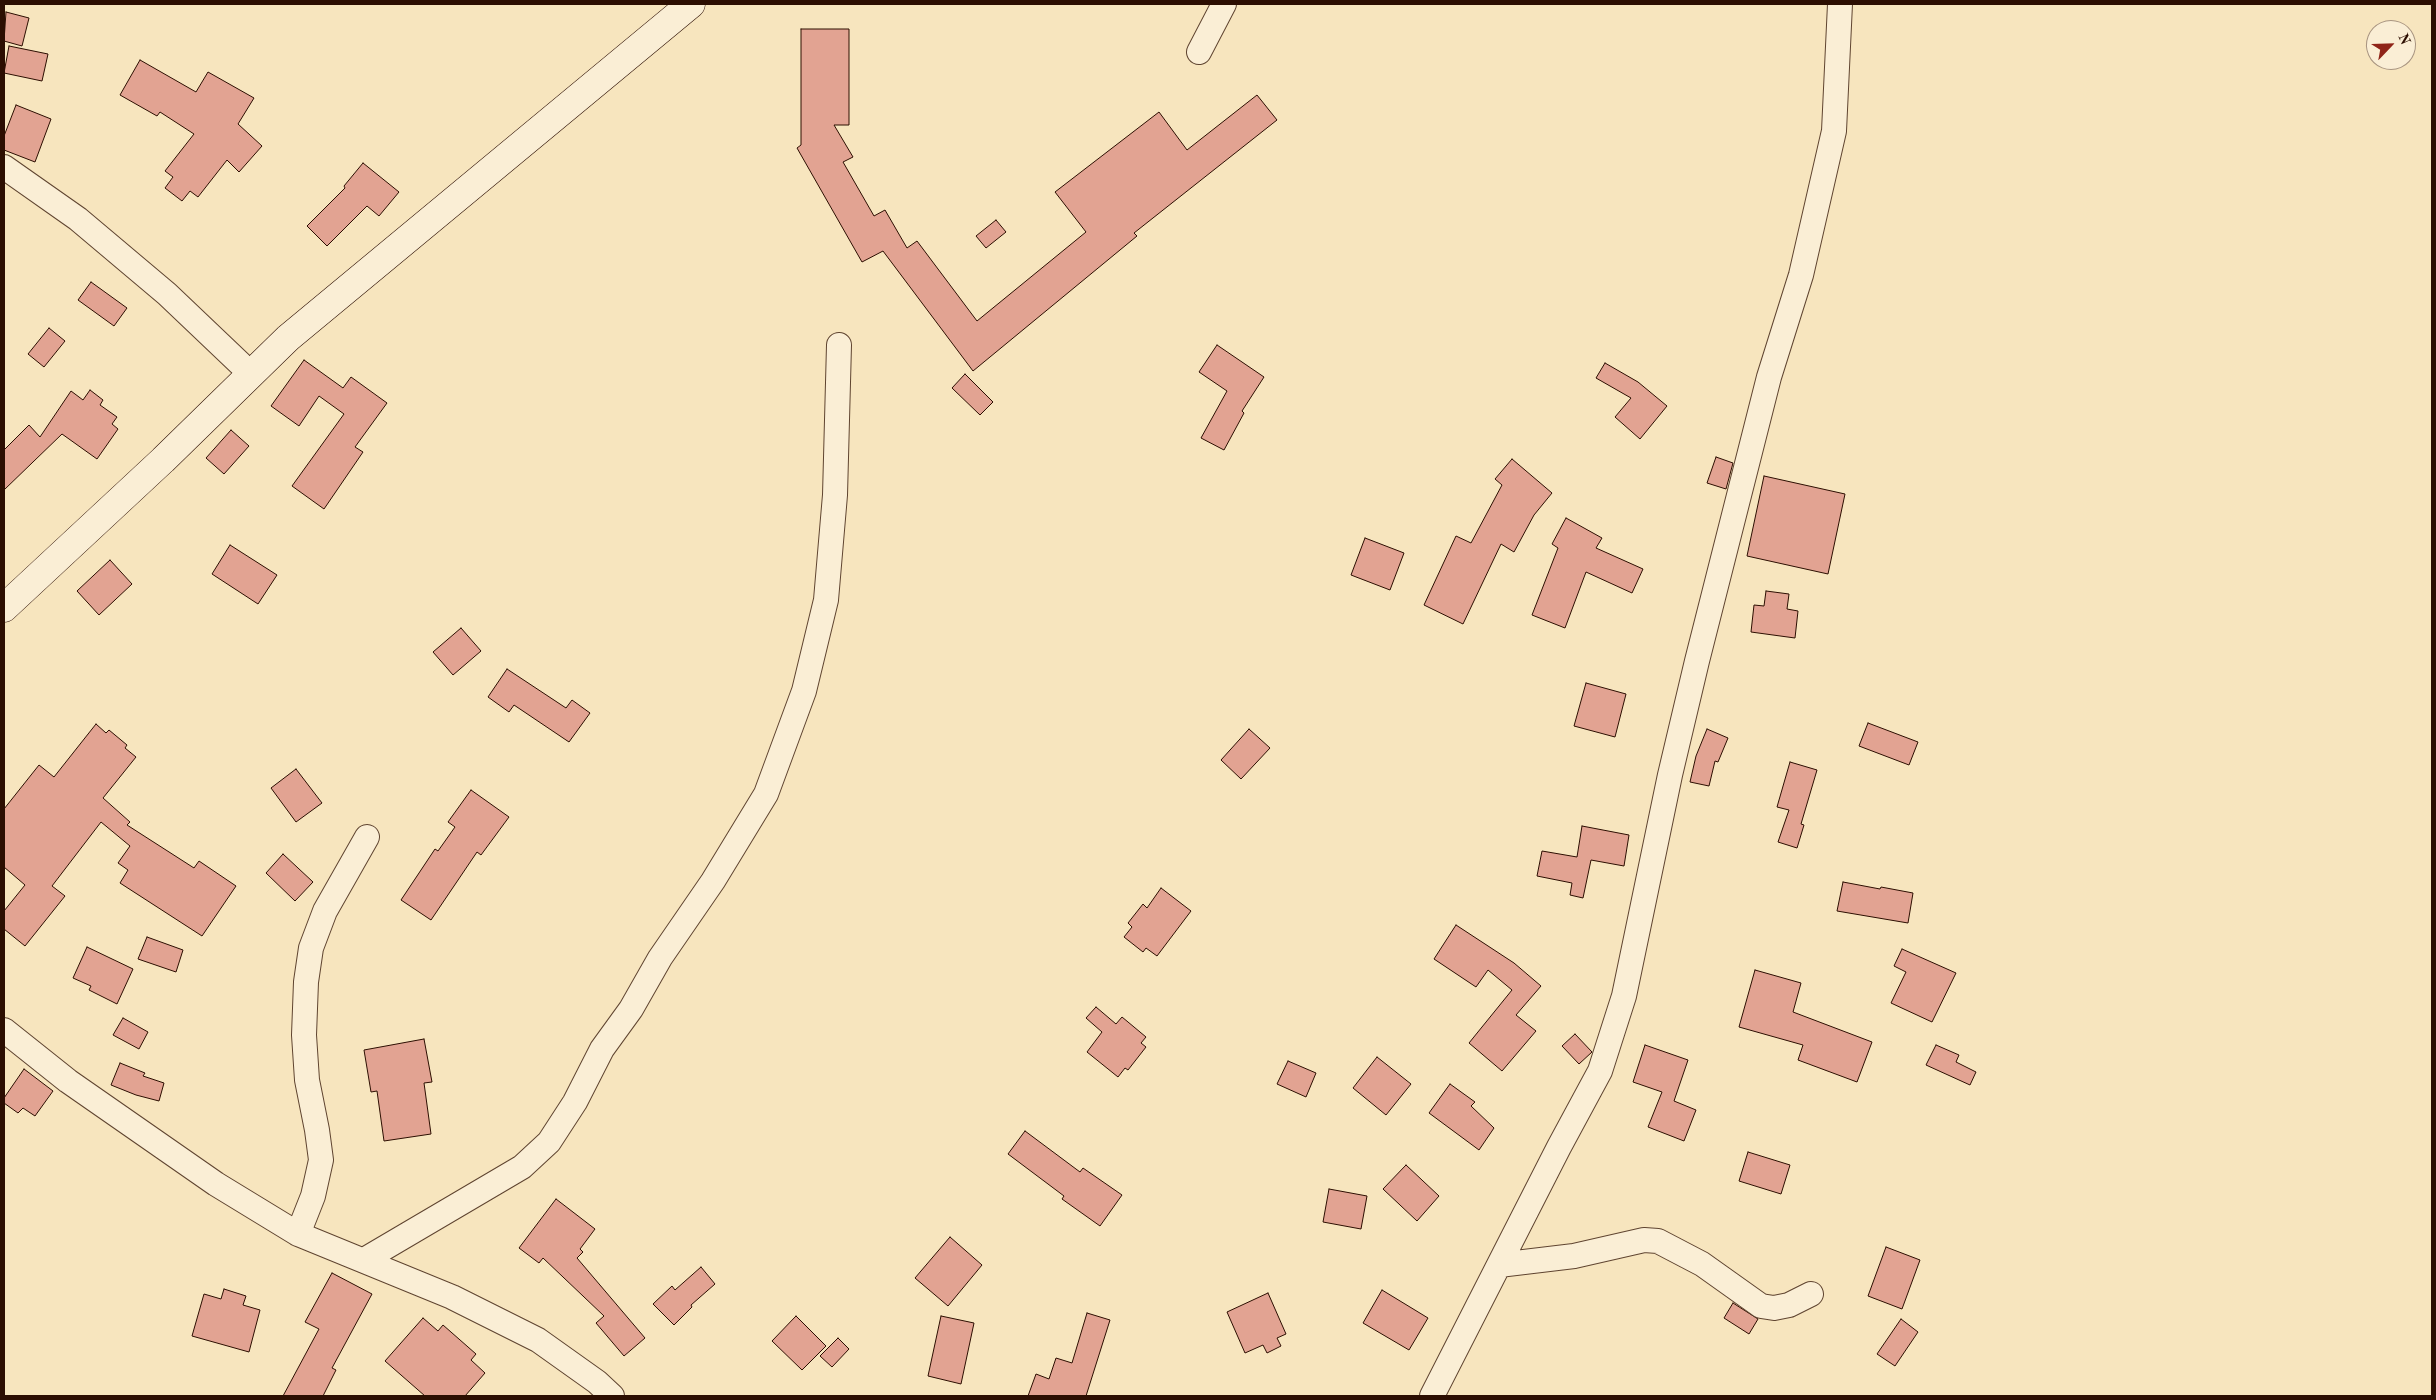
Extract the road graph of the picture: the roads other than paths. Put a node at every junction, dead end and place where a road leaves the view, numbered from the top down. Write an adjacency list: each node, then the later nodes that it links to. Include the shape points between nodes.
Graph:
1 (690, 4): 7 (main road)
2 (1224, 4): 4 (street)
3 (1840, 4): 13 (street, via 1834,131 1801,275 1769,377 1697,661 1624,996 1600,1071)
4 (1200, 52)
5 (4, 167): 7 (street, via 78,219 160,288)
6 (839, 345): 12 (street, via 834,495 826,600 804,691 766,794 714,881 602,1049 575,1102 549,1142 522,1167)
7 (250, 373): 8 (main road, via 163,460)
8 (4, 608)
9 (367, 837): 11 (street, via 326,911 311,948 304,1035 307,1080 321,1160 313,1196)
10 (4, 1030): 11 (street, via 68,1081 216,1184)
11 (298, 1234): 12 (street)
12 (364, 1260): 15 (street, via 452,1297 538,1340)
13 (1499, 1265): 14 (street, via 1574,1256 1644,1240 1658,1241 1702,1264 1761,1306 1789,1305); 16 (street)
14 (1811, 1294)
15 (599, 1391)
16 (1432, 1396)

